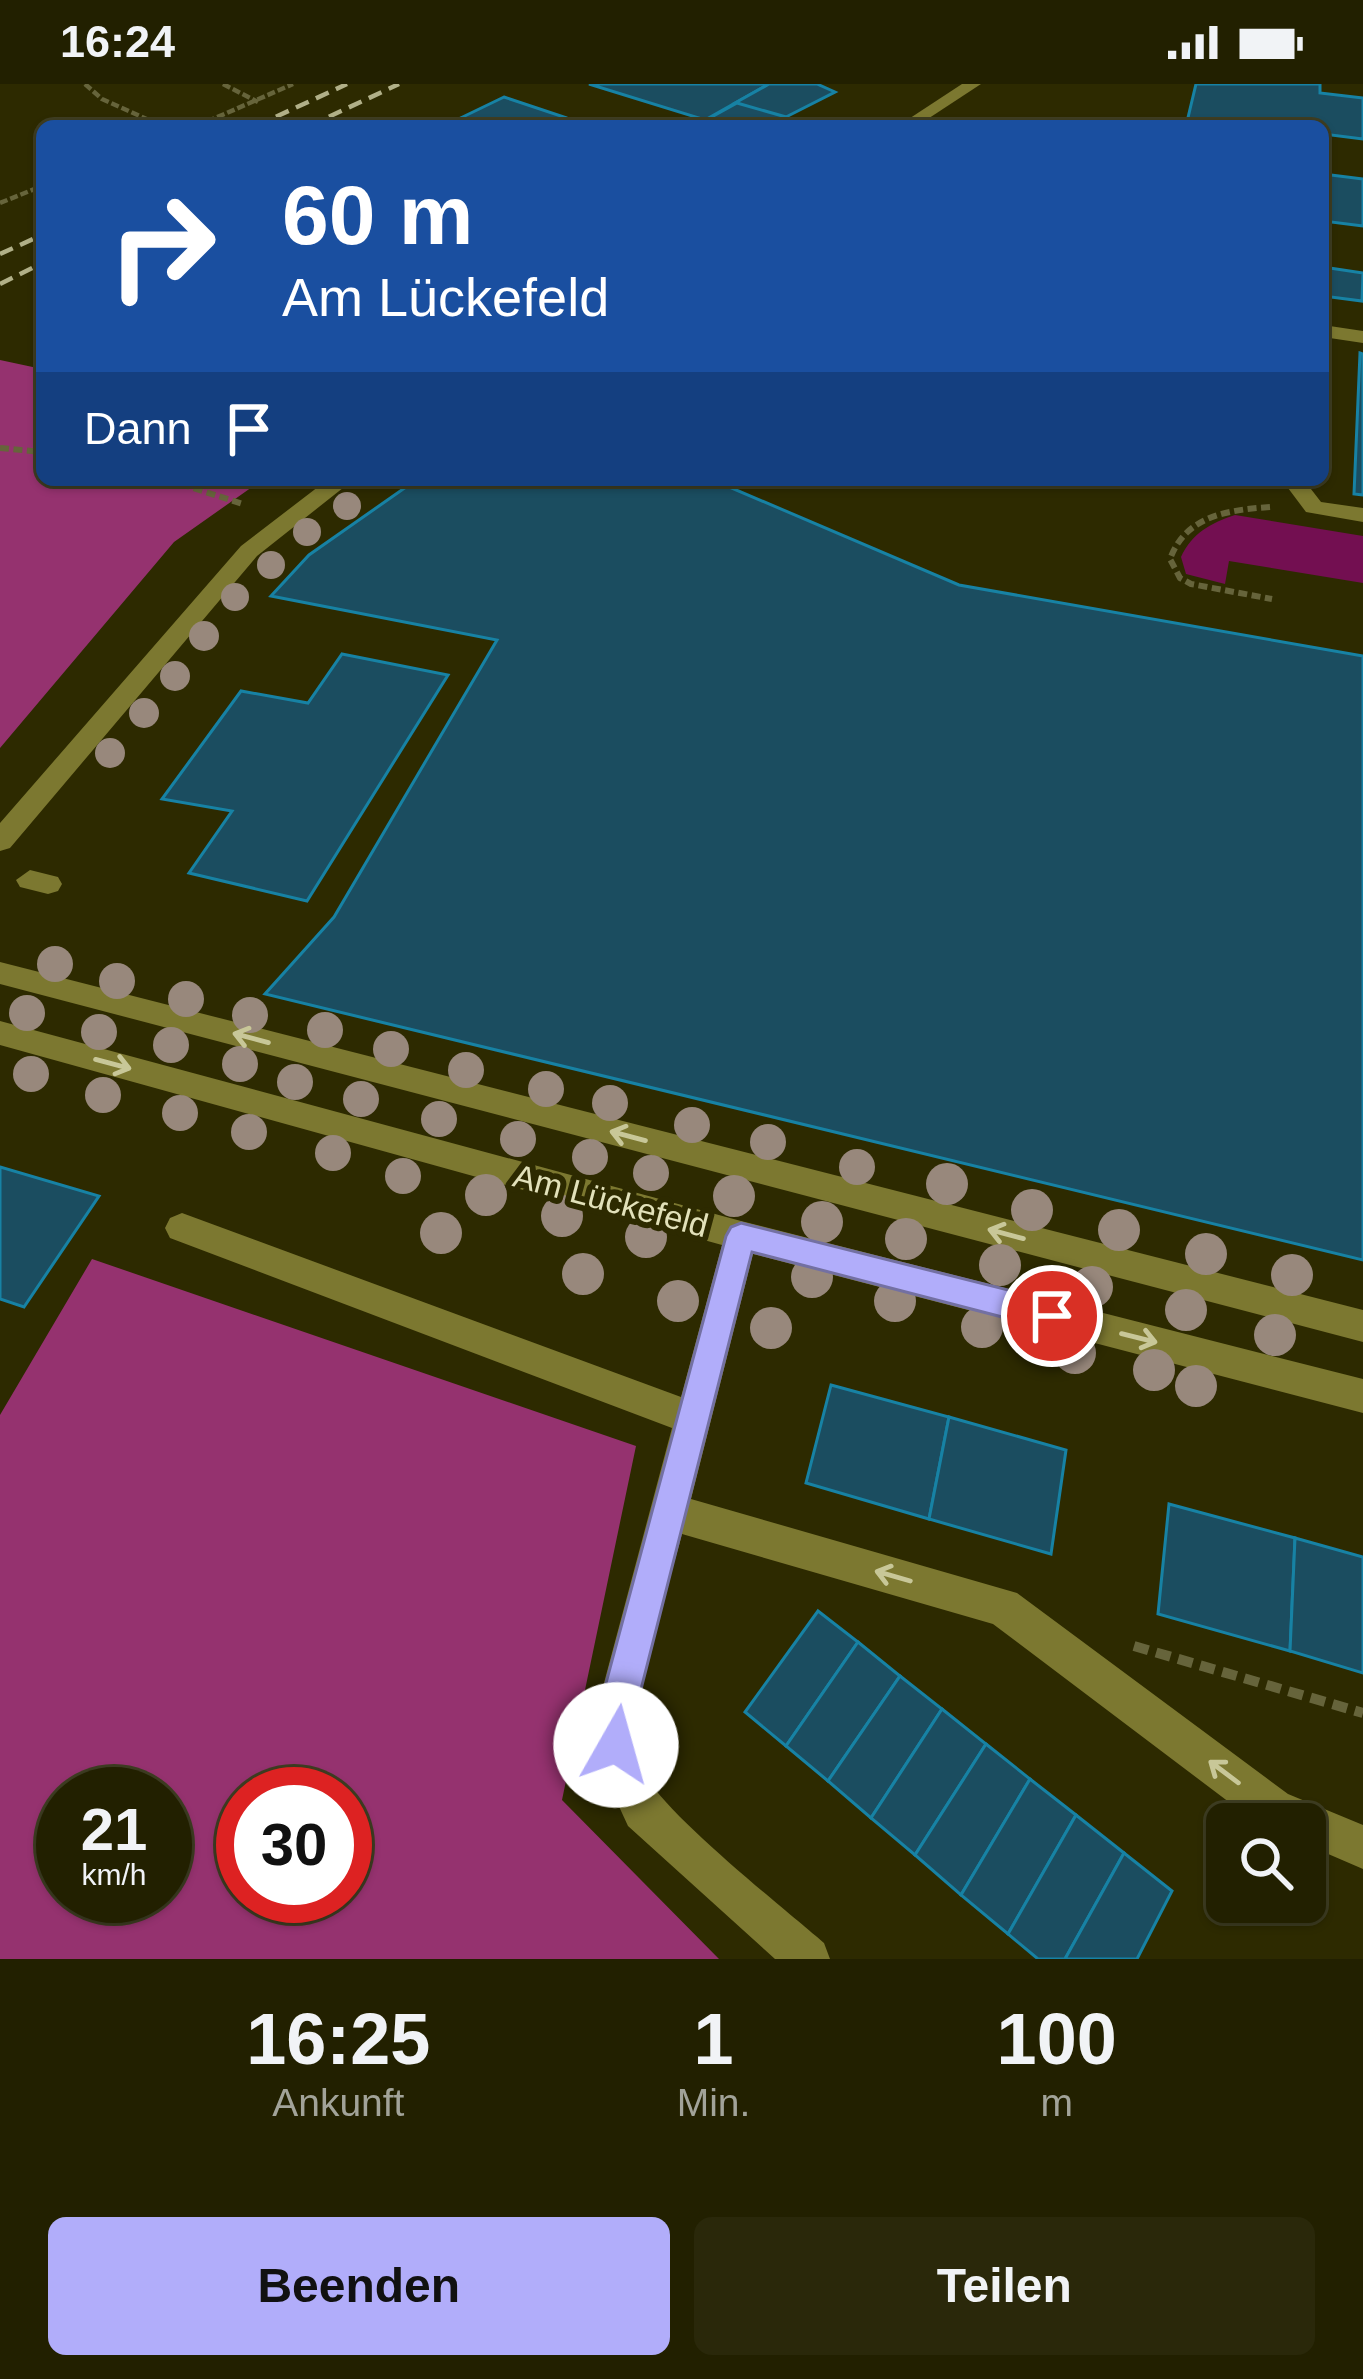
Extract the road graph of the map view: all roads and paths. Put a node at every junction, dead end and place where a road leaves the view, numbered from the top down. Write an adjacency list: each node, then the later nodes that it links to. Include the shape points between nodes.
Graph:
1 (86, 84): 6 (path)
2 (224, 84): 5 (path)
3 (293, 84): 5 (path)
4 (973, 84): 8 (street)
5 (258, 102): 7 (path)
6 (149, 120)
7 (212, 120)
8 (916, 120)
9 (36, 189): 10 (path)
10 (0, 203)
11 (1329, 332): 12 (street)
12 (1363, 337)
13 (0, 448): 14 (path)
14 (36, 451)
15 (187, 486): 18 (path)
16 (332, 486): 22 (street, via 249,551)
17 (1298, 486): 19 (street)
18 (243, 504)
19 (1314, 507): 20 (street); 21 (path, via 1236,508 1213,515 1173,547 1173,569 1191,584)
20 (1363, 515)
21 (1272, 599)
22 (0, 841)
23 (0, 973): 27 (street, Am Lückefeld, one-way to 23)
24 (0, 1034): 26 (street, Am Lückefeld, one-way to 26)
25 (182, 1228): 29 (street)
26 (741, 1236): 28 (street, Am Lückefeld, one-way to 28); 29 (street)
27 (1363, 1326)
28 (1363, 1396)
29 (693, 1419): 30 (street)
30 (668, 1511): 33 (street, one-way to 30, via 1273,1809 1003,1607); 34 (street, via 617,1709 619,1763 643,1811)
31 (1115, 1640): 32 (path)
32 (1363, 1713)
33 (1363, 1847)
34 (808, 1959)

